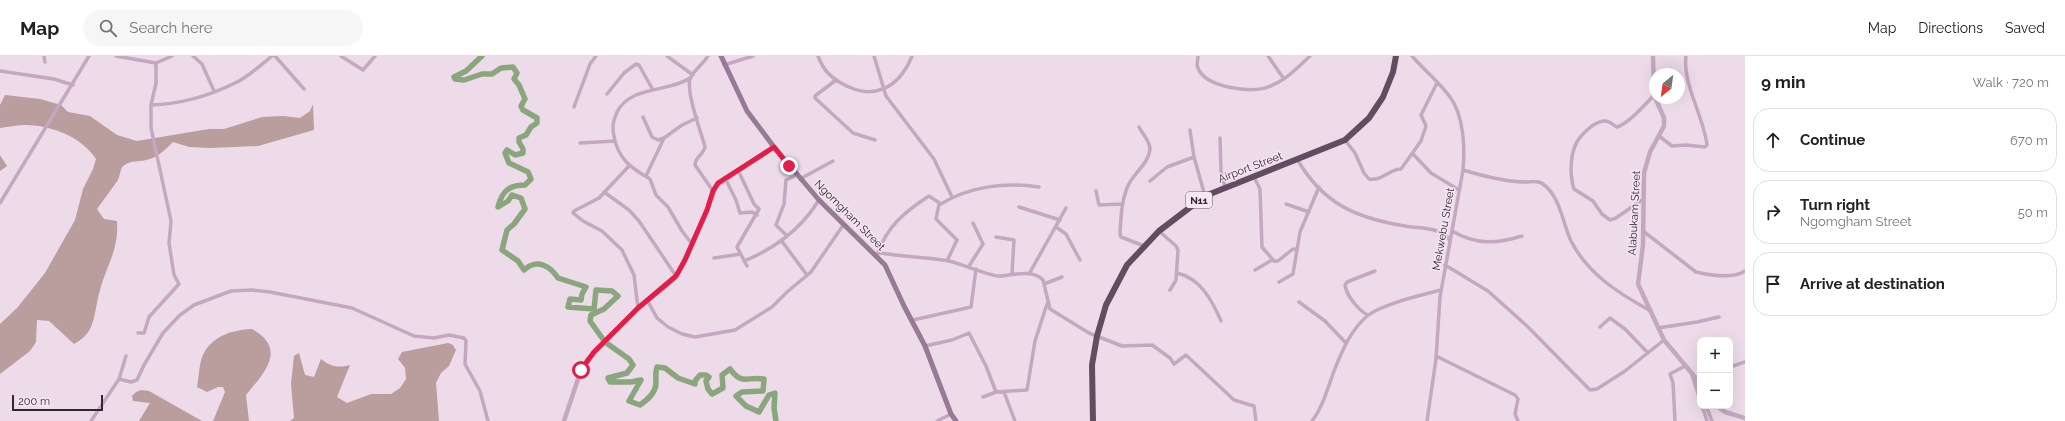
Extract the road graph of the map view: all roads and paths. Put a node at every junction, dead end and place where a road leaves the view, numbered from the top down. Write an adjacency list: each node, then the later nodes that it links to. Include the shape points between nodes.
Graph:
1 (44, 56): 25 (street)
2 (89, 56): 34 (street)
3 (116, 56): 26 (street)
4 (172, 56): 26 (street)
5 (193, 56): 38 (street, via 202,64)
6 (272, 56): 38 (street, via 241,80)
7 (275, 56): 35 (street)
8 (340, 56): 9 (street, via 363,70)
9 (375, 56)
10 (596, 56): 43 (street, via 590,64)
11 (667, 56): 30 (street)
12 (708, 56): 30 (street)
13 (721, 56): 27 (main road, Ngomgham Street)
14 (753, 56): 27 (street)
15 (818, 56): 31 (street, via 826,71)
16 (874, 56): 36 (street)
17 (912, 56): 36 (street, via 898,80)
18 (1198, 56): 32 (street, via 1197,67 1202,75 1218,84 1246,90 1267,88)
19 (1269, 56): 32 (street)
20 (1310, 56): 32 (street)
21 (1396, 56): 52 (highway, Airport Street / N11, via 1391,79 1383,97 1359,128)
22 (1412, 56): 33 (street, Mekwebu Street)
23 (1653, 56): 28 (street, Alabukam Street)
24 (1686, 56): 48 (street, via 1690,84 1707,145 1672,146)
25 (45, 62)
26 (156, 63): 42 (street)
27 (724, 65): 55 (main road, Ngomgham Street, via 746,111)
28 (1653, 68)
29 (0, 71): 34 (street, via 40,76)
30 (692, 77): 37 (street, via 678,86); 45 (street, via 691,100)
31 (836, 80): 36 (street, via 857,91 867,93); 51 (street, via 815,98 854,133)
32 (1284, 80)
33 (1437, 83): 56 (street, via 1421,115 1426,129); 62 (street, Mekwebu Street, via 1450,98 1457,114 1463,143)
34 (73, 85): 79 (street)
35 (304, 89)
36 (883, 89): 76 (street, via 934,159)
37 (653, 90): 39 (street, via 636,64 621,76); 53 (street, via 633,96 619,110 612,128)
38 (214, 91): 42 (street, via 167,105)
39 (607, 94)
40 (1649, 100): 78 (street, via 1620,127 1602,122 1584,132 1575,145 1572,166 1574,189 1593,201 1610,220)
41 (1658, 104): 48 (street, Alabukam Street, via 1664,118 1664,126)
42 (152, 105): 137 (street, via 151,128 171,221 169,243 174,275 179,283 149,317 144,333)
43 (574, 106)
44 (643, 118): 49 (street, via 652,137 658,140)
45 (697, 118): 49 (street); 72 (street, via 705,147 695,165)
46 (1139, 127): 81 (street, via 1149,144 1150,151 1132,177)
47 (1190, 130): 57 (street)
48 (1659, 136): 78 (street, Alabukam Street, via 1650,152 1644,173)
49 (664, 138): 63 (street)
50 (1220, 138): 69 (street, via 1221,171)
51 (875, 140)
52 (1345, 140): 56 (street, via 1369,179 1380,178 1401,168); 58 (highway, Airport Street / N11)
53 (614, 141): 54 (street); 60 (street)
54 (580, 143)
55 (774, 147): 61 (street); 64 (main road, Ngomgham Street)
56 (1413, 154): 71 (street, via 1431,173)
57 (1194, 157): 67 (street, via 1167,167); 75 (street)
58 (1297, 159): 65 (highway, Airport Street / N11); 70 (street, via 1303,170)
59 (833, 161): 64 (street)
60 (629, 166): 63 (street); 74 (street)
61 (738, 170): 66 (street); 86 (street, via 754,204 759,209)
62 (1463, 170): 71 (street, Mekwebu Street); 130 (street, via 1505,180 1542,183 1555,200 1571,240 1587,266 1606,284)
63 (646, 176): 99 (street, via 652,180 656,195 668,207)
64 (799, 177): 77 (main road, Ngomgham Street); 94 (street, via 786,180 784,204 776,224)
65 (1254, 177): 69 (highway, Airport Street / N11); 106 (street, via 1260,189 1262,248)
66 (725, 178): 72 (street); 86 (street, via 740,213 752,212)
67 (1150, 181)
68 (1039, 187): 76 (street, via 1023,184 989,186)
69 (1225, 187): 75 (highway, Airport Street / N11)
70 (1319, 187): 85 (street); 98 (street, via 1332,201 1356,214 1404,226 1438,230 1444,232)
71 (1460, 190): 93 (street, Mekwebu Street)
72 (713, 191): 99 (street)
73 (1096, 191): 81 (street, via 1099,205)
74 (604, 192): 120 (street, via 629,210 639,221); 129 (street, via 573,213 602,231 622,250 634,275)
75 (1205, 196): 92 (highway, Airport Street / N11)
76 (952, 197): 80 (street)
77 (819, 200): 89 (main road, Ngomgham Street); 94 (street, via 806,219)
78 (1642, 200): 91 (street, Alabukam Street)
79 (0, 203)
80 (939, 204): 103 (street, via 929,196 909,209 889,230); 108 (street, via 936,219 957,240)
81 (1122, 204): 100 (street, via 1120,236)
82 (1286, 204): 85 (street)
83 (1019, 207): 87 (street)
84 (1066, 208): 87 (street)
85 (1309, 212): 101 (street, via 1300,232)
86 (757, 215): 102 (street, via 738,245)
87 (1060, 220): 90 (street)
88 (973, 223): 111 (street, via 983,244)
89 (844, 224): 103 (main road, Ngomgham Street); 119 (street)
90 (1056, 227): 105 (street, via 1066,234); 118 (street)
91 (1643, 231): 115 (street, via 1696,272 1736,275); 130 (street, Alabukam Street, via 1638,284)
92 (1159, 232): 100 (highway, Airport Street / N11); 117 (street, via 1177,248)
93 (1452, 232): 95 (street, via 1474,242); 98 (street, Mekwebu Street)
94 (787, 236): 97 (street)
95 (1522, 236)
96 (996, 237): 116 (street, via 1014,240)
97 (781, 240): 107 (street, via 760,255); 119 (street)
98 (1450, 240): 109 (street, Mekwebu Street)
99 (692, 244): 120 (street)
100 (1144, 246): 138 (highway, Airport Street / N11, via 1116,285 1106,305)
101 (1297, 250): 106 (street, via 1293,250 1278,261); 122 (street, via 1293,274)
102 (741, 254): 104 (street); 107 (street)
103 (877, 254): 108 (street); 133 (main road, Ngomgham Street)
104 (714, 258)
105 (1080, 260)
106 (1272, 260): 113 (street)
107 (744, 261): 110 (street)
108 (947, 261): 111 (street)
109 (1445, 265): 125 (street, Mekwebu Street); 142 (street, via 1488,292 1527,326 1590,390 1597,389 1625,372)
110 (747, 266)
111 (969, 266): 112 (street)
112 (976, 269): 116 (street, via 996,276); 133 (street, via 971,307)
113 (1255, 270)
114 (1375, 271): 131 (street, via 1347,282 1346,285 1354,302)
115 (1745, 271)
116 (1012, 273): 118 (street)
117 (1177, 273): 124 (street); 134 (street, via 1189,276 1204,291 1214,304)
118 (1029, 274): 123 (street, via 1040,277)
119 (807, 275): 126 (street, via 772,307 735,330 725,333 695,337 682,334 657,318)
120 (676, 276): 126 (street)
121 (1062, 277): 123 (street)
122 (1279, 282)
123 (1044, 284): 128 (street)
124 (1170, 290)
125 (1442, 290): 131 (street, via 1410,298); 144 (street, Mekwebu Street)
126 (647, 300): 129 (street)
127 (1300, 302): 140 (street, via 1325,321)
128 (1047, 304): 138 (street, via 1050,309); 153 (street, via 1035,341 1028,389)
129 (638, 308): 162 (street, via 587,360 581,370)
130 (1649, 310): 136 (street, Alabukam Street)
131 (1368, 316): 140 (street)
132 (1719, 317): 136 (street)
133 (913, 320): 141 (main road, Ngomgham Street)
134 (1221, 320)
135 (1600, 327): 142 (street, via 1610,318)
136 (1658, 328): 139 (street, Alabukam Street)
137 (138, 333)
138 (1097, 336): 166 (highway, Airport Street / N11, via 1092,365); 167 (street, via 1122,346 1150,345 1170,358 1174,364 1186,354 1234,400 1254,406)
139 (1664, 340): 142 (street); 146 (street, Alabukam Street)
140 (1346, 343): 168 (street)
141 (925, 346): 152 (street, via 969,333); 158 (main road, Ngomgham Street)
142 (1648, 353)
143 (126, 356): 150 (street)
144 (1436, 356): 169 (street, Mekwebu Street); 170 (street, via 1515,395 1518,399 1515,414)
145 (1745, 362): 147 (street)
146 (1685, 366): 148 (street, Alabukam Street); 171 (street, via 1670,374 1673,383)
147 (1733, 366)
148 (1691, 372): 149 (street, Alabukam Street); 151 (street)
149 (1697, 378)
150 (119, 379): 160 (street); 161 (street, via 131,382 137,380 167,328 194,305 231,291 258,291 352,308 414,336 434,338 449,335 464,338 465,364 480,391)
151 (1697, 391)
152 (996, 392): 153 (street); 154 (street)
153 (1004, 392): 165 (street)
154 (983, 397)
155 (1703, 409): 172 (street)
156 (1707, 409): 173 (street)
157 (1721, 409): 159 (street)
158 (951, 414): 163 (street); 164 (main road, Ngomgham Street)
159 (1745, 418)
160 (92, 421)
161 (488, 421)
162 (564, 421)
163 (937, 421)
164 (956, 421)
165 (1015, 421)
166 (1093, 421)
167 (1256, 421)
168 (1312, 421)
169 (1427, 421)
170 (1518, 421)
171 (1675, 421)
172 (1707, 421)
173 (1712, 421)

